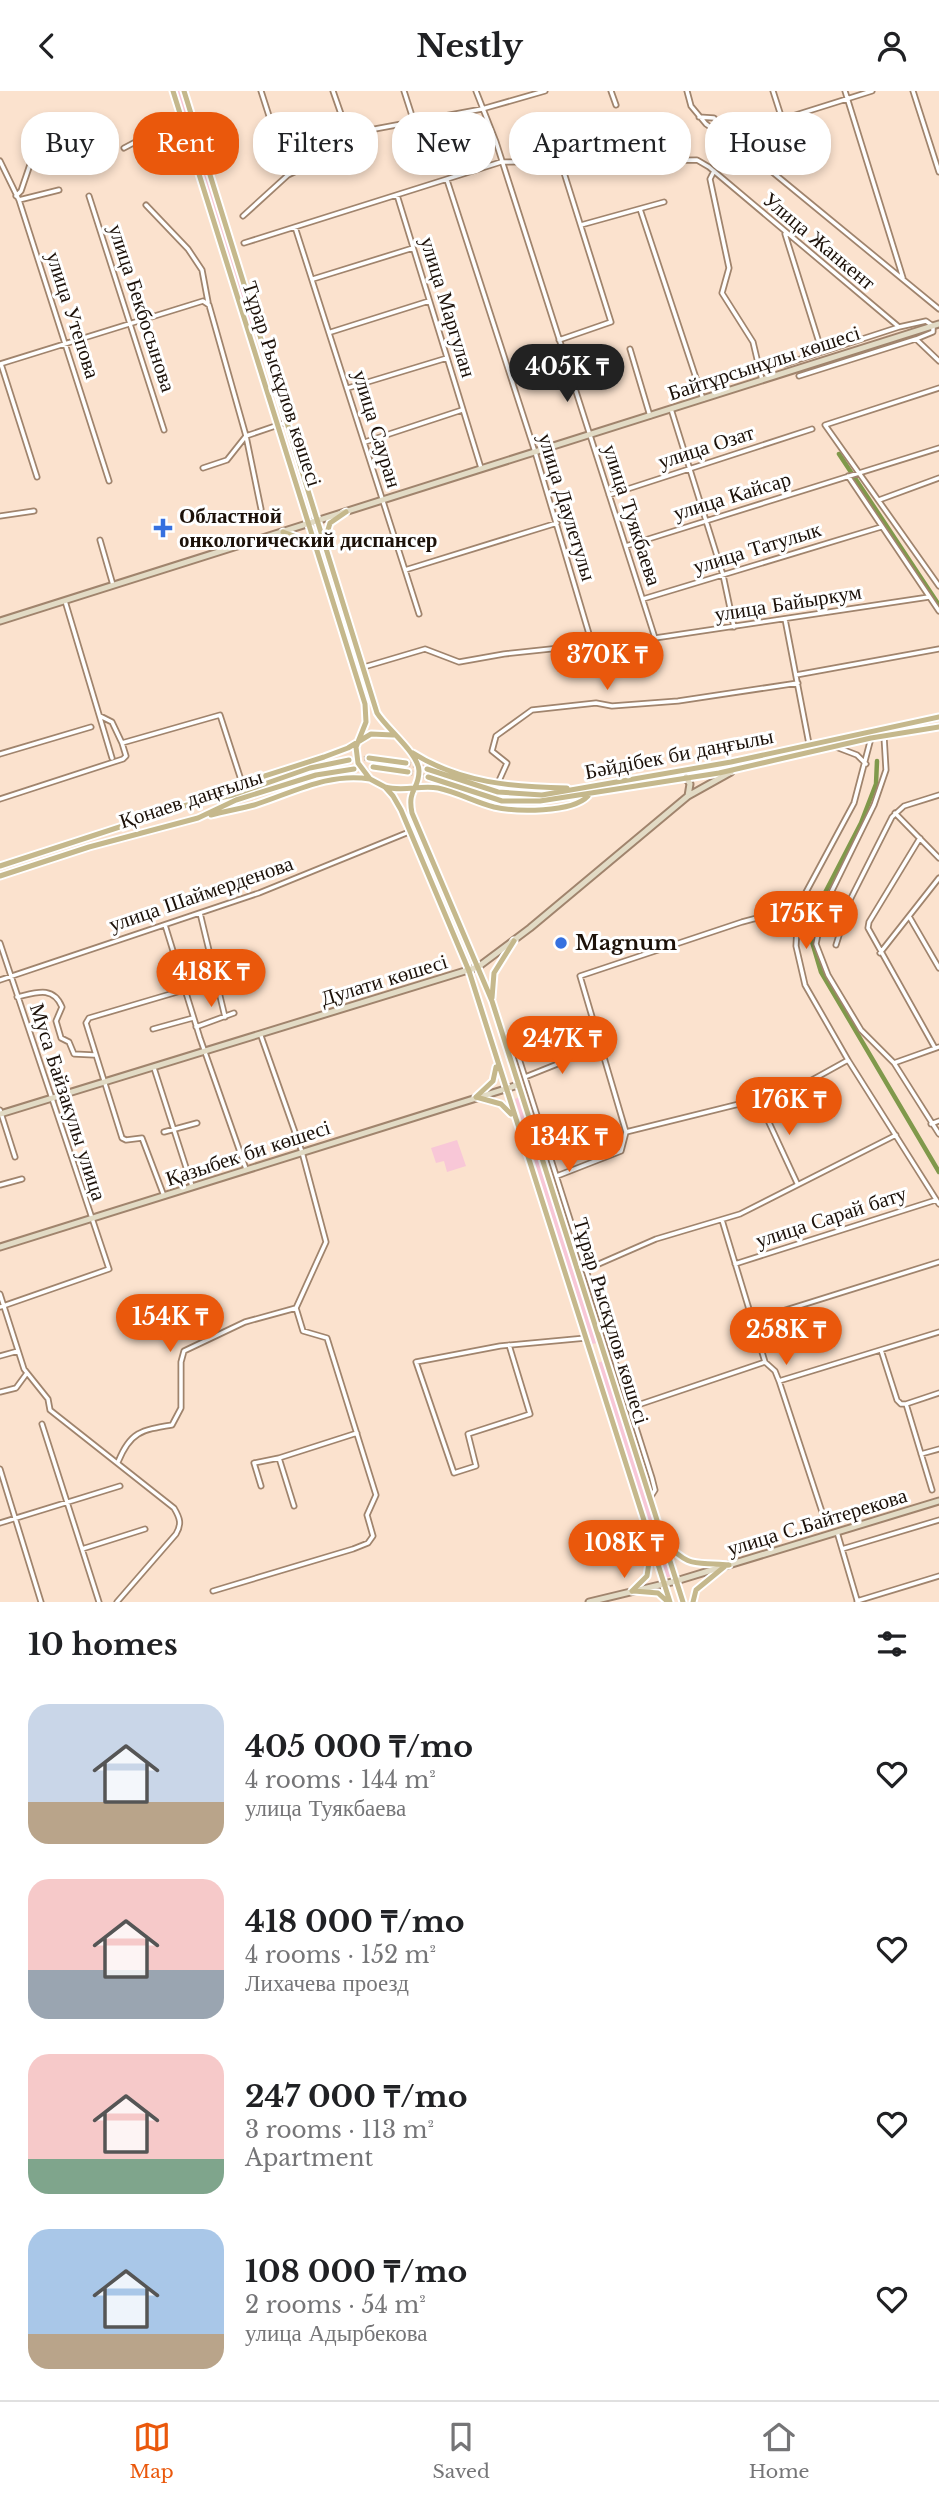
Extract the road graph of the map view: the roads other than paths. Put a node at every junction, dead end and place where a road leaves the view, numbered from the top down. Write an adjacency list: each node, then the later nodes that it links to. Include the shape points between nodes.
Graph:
1 (173, 91): 17 (main road, Тұрар Рыскұлов көшесі)
2 (184, 91): 59 (main road, Тұрар Рыскұлов көшесі)
3 (261, 91): 18 (street)
4 (333, 91): 19 (street)
5 (404, 91): 20 (street)
6 (476, 91): 16 (street, улица Туякбаева)
7 (544, 91): 16 (street)
8 (611, 91): 15 (street)
9 (687, 91): 24 (street)
10 (773, 91): 22 (street)
11 (845, 91): 14 (street)
12 (872, 91): 14 (street)
13 (913, 91): 31 (street)
14 (848, 99): 23 (street); 53 (street)
15 (616, 105)
16 (482, 109): 21 (street); 29 (street, улица Туякбаева)
17 (179, 112)
18 (268, 112)
19 (340, 112)
20 (411, 112)
21 (467, 112)
22 (780, 112)
23 (805, 112)
24 (698, 117): 25 (street); 53 (street)
25 (705, 117)
26 (133, 143): 27 (street)
27 (124, 148)
28 (0, 161): 42 (street, улица Утепова)
29 (501, 162): 30 (street, Улица Жанкент); 38 (street, Улица Жанкент); 64 (street, улица Туякбаева)
30 (509, 162)
31 (939, 172)
32 (26, 175): 42 (street)
33 (199, 175): 61 (main road, Тұрар Рыскұлов көшесі)
34 (288, 175): 46 (street)
35 (565, 175): 47 (street)
36 (712, 175): 73 (street, via 729,268 722,293 753,342)
37 (719, 175): 49 (street, Улица Жанкент)
38 (447, 180): 40 (street, Улица Жанкент); 88 (street, улица Даулетулы)
39 (60, 190): 42 (street)
40 (397, 195): 48 (street, Улица Жанкент); 51 (street, улица Маргулан)
41 (89, 196): 57 (street, улица Бекбосынова)
42 (18, 198): 65 (street, улица Утепова)
43 (664, 202): 45 (street)
44 (146, 205): 55 (street, via 202,270)
45 (640, 209): 47 (street); 76 (street)
46 (243, 216)
47 (581, 225): 64 (street, via 611,322)
48 (295, 227): 50 (street, Улица Жанкент); 52 (street, улица Сауран)
49 (784, 232): 60 (street, Улица Жанкент); 67 (street)
50 (244, 243)
51 (413, 248): 52 (street); 54 (street, улица Маргулан)
52 (313, 279): 62 (street, улица Сауран)
53 (903, 280): 56 (street)
54 (430, 301): 62 (street); 68 (street, улица Маргулан)
55 (209, 305): 57 (street, via 196,302); 85 (street)
56 (939, 309)
57 (131, 323): 65 (street); 83 (street, улица Бекбосынова)
58 (936, 325): 60 (street, via 926,321); 63 (street, via 933,332); 73 (main road, Байтұрсынұлы көшесі)
59 (257, 327): 61 (main road); 80 (main road, Тұрар Рыскұлов көшесі)
60 (899, 327): 67 (street)
61 (248, 331): 81 (main road, Тұрар Рыскұлов көшесі)
62 (331, 332): 74 (street, улица Сауран)
63 (916, 339): 69 (street); 72 (street)
64 (559, 340): 84 (street, улица Туякбаева)
65 (65, 344): 70 (street); 96 (street, улица Утепова)
66 (630, 349): 79 (street)
67 (822, 352): 71 (street)
68 (447, 358): 74 (street); 77 (street, улица Маргулан)
69 (939, 361)
70 (0, 363): 93 (street)
71 (785, 364)
72 (799, 376)
73 (762, 380): 76 (main road, Байтұрсынұлы көшесі)
74 (348, 388): 86 (street, улица Сауран)
75 (939, 388): 92 (street, via 825,425)
76 (703, 399): 78 (main road, Байтұрсынұлы көшесі)
77 (463, 409): 86 (street); 90 (street, улица Маргулан)
78 (671, 409): 79 (main road, Байтұрсынұлы көшесі); 91 (street)
79 (650, 416): 84 (main road, Байтұрсынұлы көшесі)
80 (287, 422): 81 (street); 104 (main road, Тұрар Рыскұлов көшесі)
81 (277, 426): 85 (street); 106 (main road, Тұрар Рыскұлов көшесі)
82 (812, 429): 91 (street, улица Озат)
83 (164, 430)
84 (590, 435): 88 (main road, Байтұрсынұлы көшесі); 97 (street, улица Туякбаева)
85 (246, 436): 89 (street, via 227,460); 100 (street)
86 (365, 442): 98 (street, улица Сауран)
87 (939, 448): 92 (street)
88 (535, 452): 90 (main road, Байтұрсынұлы көшесі); 107 (street, улица Даулетулы)
89 (203, 468)
90 (481, 469): 98 (main road, Байтұрсынұлы көшесі)
91 (688, 469): 97 (street, улица Озат); 105 (street)
92 (858, 473): 94 (street, улица Кайсар); 99 (street)
93 (37, 477)
94 (848, 477): 105 (street, улица Кайсар); 108 (street)
95 (939, 478): 99 (street)
96 (109, 481)
97 (609, 495): 113 (street, улица Туякбаева)
98 (383, 500): 102 (main road, Байтұрсынұлы көшесі); 114 (street, улица Сауран)
99 (880, 500): 117 (street)
100 (261, 509)
101 (34, 511): 103 (street)
102 (346, 512): 104 (main road, Байтұрсынұлы көшесі); 111 (main road, via 330,523)
103 (0, 516)
104 (318, 521): 106 (main road, Байтұрсынұлы көшесі); 111 (main road, Тұрар Рыскұлов көшесі)
105 (705, 521): 113 (street, улица Кайсар); 115 (street)
106 (310, 523): 109 (main road); 112 (main road, Тұрар Рыскұлов көшесі)
107 (557, 523): 114 (street); 127 (street, улица Даулетулы)
108 (881, 527): 115 (street, улица Татулык); 118 (street)
109 (284, 532): 112 (main road); 116 (main road)
110 (100, 540): 116 (street)
111 (324, 543): 129 (main road, Тұрар Рыскұлов көшесі)
112 (316, 544): 139 (main road, Тұрар Рыскұлов көшесі, via 365,704 366,723)
113 (626, 546): 119 (street, улица Туякбаева)
114 (405, 570): 122 (street, улица Сауран)
115 (723, 575): 119 (street, улица Татулык); 125 (street)
116 (113, 585): 120 (main road)
117 (939, 586)
118 (929, 597): 121 (street); 123 (street, улица Байыркум)
119 (643, 599): 126 (street, улица Туякбаева)
120 (65, 601): 124 (main road); 132 (street)
121 (939, 611)
122 (419, 614)
123 (785, 619): 125 (street, улица Байыркум); 130 (street)
124 (0, 621)
125 (734, 627): 126 (street, улица Байыркум)
126 (655, 638): 127 (street, улица Байыркум)
127 (592, 644): 129 (street, улица Байыркум, via 459,662 425,649)
128 (939, 649): 130 (street)
129 (364, 667): 136 (main road, via 377,713)
130 (796, 675): 131 (street)
131 (798, 683): 141 (street); 159 (street, via 678,701 532,710 496,736 492,751 507,763)
132 (101, 716): 140 (street, via 115,726); 145 (street)
133 (939, 717): 141 (main road, Бәйдібек би даңғылы)
134 (91, 727): 144 (street)
135 (939, 727): 137 (main road, Бәйдібек би даңғылы)
136 (393, 735): 139 (main road, via 376,733); 143 (main road)
137 (884, 737): 138 (main road, Бәйдібек би даңғылы); 205 (street, via 886,770 874,805 822,909 816,944 828,975 861,1030)
138 (871, 738): 142 (main road, Бәйдібек би даңғылы); 149 (street)
139 (360, 740): 157 (main road, Тұрар Рыскұлов көшесі, via 355,752); 158 (main road, via 324,757)
140 (122, 743): 158 (street, via 220,715); 166 (street, via 123,759)
141 (809, 745): 162 (main road, Бәйдібек би даңғылы)
142 (834, 747): 149 (street, via 857,754); 153 (main road, Бәйдібек би даңғылы)
143 (410, 751): 159 (main road, via 428,763); 161 (main road, Тұрар Рыскұлов көшесі, via 419,768)
144 (0, 754)
145 (112, 758)
146 (369, 758): 148 (main road)
147 (349, 760): 167 (main road)
148 (406, 763)
149 (866, 764): 176 (street, via 854,803)
150 (373, 767): 154 (main road)
151 (354, 769): 169 (main road, Қонаев даңғылы, via 316,775 236,800)
152 (427, 769): 162 (main road, Бәйдібек би даңғылы, via 498,792 542,795)
153 (734, 770): 156 (main road, Бәйдібек би даңғылы); 165 (main road, Дулати көшесі)
154 (408, 772)
155 (428, 777): 164 (main road, Бәйдібек би даңғылы, via 502,801)
156 (685, 777): 164 (main road, Бәйдібек би даңғылы); 165 (main road, via 690,785)
157 (370, 779): 160 (main road); 169 (main road, via 336,779)
158 (242, 783): 167 (main road)
159 (497, 785): 162 (main road)
160 (385, 787): 161 (main road, via 398,791); 170 (main road)
161 (415, 787): 164 (main road, via 438,788 516,809 572,806); 184 (main road, Тұрар Рыскұлов көшесі, via 409,798 412,813)
162 (581, 788)
163 (939, 795): 168 (street)
164 (588, 796)
165 (688, 796): 180 (main road, Дулати көшесі)
166 (0, 799)
167 (187, 805): 173 (main road)
168 (895, 813): 171 (street); 182 (street, via 850,900)
169 (198, 818): 174 (main road, Қонаев даңғылы)
170 (411, 831): 177 (street, улица Шаймерденова); 186 (main road)
171 (920, 838): 172 (street); 183 (street, via 869,922)
172 (939, 858)
173 (0, 866)
174 (0, 876)
175 (939, 878): 178 (street)
176 (798, 907): 204 (street, via 796,946 805,985); 221 (street, via 580,976)
177 (200, 913): 179 (street, улица Шаймерденова); 193 (street)
178 (910, 918): 183 (street); 185 (street)
179 (165, 925): 187 (street, улица Шаймерденова); 189 (street)
180 (514, 940): 184 (main road, Дулати көшесі); 191 (main road, via 495,973)
181 (0, 943): 187 (street, Муса Байзакулы улица)
182 (836, 945)
183 (880, 953): 199 (street)
184 (478, 967): 186 (main road, Дулати көшесі); 191 (main road, Тұрар Рыскұлов көшесі)
185 (939, 968)
186 (469, 971): 197 (main road, Дулати көшесі); 202 (main road)
187 (10, 977): 188 (street, улица Шаймерденова); 190 (street, Муса Байзакулы улица)
188 (0, 980)
189 (184, 991): 194 (street); 203 (street, via 89,1018 86,1023)
190 (17, 997): 203 (street, via 46,991 55,995 62,1007 56,1021 61,1038 69,1042 74,1054); 212 (street, Муса Байзакулы улица)
191 (492, 1001): 198 (main road, Тұрар Рыскұлов көшесі)
192 (234, 1013): 193 (street)
193 (225, 1017): 195 (street)
194 (193, 1018): 195 (street); 196 (street)
195 (196, 1027): 201 (street)
196 (153, 1029)
197 (261, 1036): 201 (main road, Дулати көшесі); 224 (street)
198 (503, 1036): 207 (street, via 515,1046); 209 (main road, Тұрар Рыскұлов көшесі)
199 (937, 1047): 205 (street)
200 (557, 1050): 207 (street, via 560,1063)
201 (205, 1051): 206 (main road, Дулати көшесі); 226 (street)
202 (495, 1053): 210 (main road); 211 (main road, via 495,1076)
203 (95, 1055): 208 (street)
204 (848, 1060): 213 (street, via 792,1091); 223 (street)
205 (894, 1063): 217 (street)
206 (154, 1068): 208 (main road, Дулати көшесі); 219 (street)
207 (526, 1079): 209 (street); 227 (street)
208 (103, 1083): 212 (main road, Дулати көшесі); 234 (street, via 124,1139 144,1140)
209 (518, 1085): 210 (main road, Қазыбек би көшесі); 233 (main road, Тұрар Рыскұлов көшесі)
210 (505, 1089): 211 (main road, Қазыбек би көшесі); 218 (main road)
211 (476, 1097): 218 (main road, via 505,1106); 224 (main road, Қазыбек би көшесі)
212 (50, 1099): 214 (main road, Дулати көшесі); 236 (street, Муса Байзакулы улица)
213 (759, 1101): 221 (street); 229 (street)
214 (0, 1113): 225 (street)
215 (939, 1121): 217 (street)
216 (197, 1123): 219 (street)
217 (931, 1124): 222 (street)
218 (519, 1129): 247 (main road)
219 (173, 1130): 220 (street); 231 (street)
220 (164, 1132)
221 (626, 1132): 227 (street, via 621,1151)
222 (939, 1134)
223 (896, 1135): 229 (street); 235 (street)
224 (302, 1152): 226 (main road, Қазыбек би көшесі); 244 (street, via 326,1242)
225 (15, 1157)
226 (246, 1170): 231 (main road, Қазыбек би көшесі)
227 (557, 1176): 232 (street)
228 (22, 1179): 230 (street)
229 (797, 1183): 237 (street)
230 (0, 1185)
231 (192, 1187): 234 (main road, Қазыбек би көшесі)
232 (562, 1190): 233 (street); 241 (street)
233 (554, 1193): 249 (main road, Тұрар Рыскұлов көшесі)
234 (164, 1196): 236 (main road, Қазыбек би көшесі)
235 (937, 1202): 240 (street, улица Сарай бату)
236 (90, 1219): 238 (main road, Қазыбек би көшесі); 243 (street, Муса Байзакулы улица, via 109,1269)
237 (722, 1220): 240 (street); 241 (street, via 656,1239)
238 (0, 1247)
239 (939, 1262): 245 (street)
240 (736, 1264): 245 (street)
241 (585, 1270): 260 (street)
242 (0, 1294): 243 (street)
243 (2, 1306): 251 (street)
244 (296, 1308): 262 (street, via 303,1331 327,1338); 266 (street, via 245,1322 184,1351 181,1408 172,1425 138,1432)
245 (754, 1320): 254 (street)
246 (939, 1332): 250 (street)
247 (586, 1338): 248 (street); 252 (main road)
248 (509, 1345): 248 (street, via 416,1362 454,1473 476,1466 468,1434 530,1414)
249 (603, 1350): 252 (main road); 271 (main road, Тұрар Рыскұлов көшесі)
250 (881, 1350): 256 (street); 259 (street, via 897,1400)
251 (18, 1351): 253 (street); 255 (street)
252 (591, 1355): 282 (main road)
253 (0, 1356)
254 (765, 1362): 256 (street); 260 (street)
255 (27, 1373): 257 (street, via 16,1388); 266 (street, via 48,1399 50,1410)
256 (779, 1381): 278 (street)
257 (0, 1392)
258 (939, 1393): 259 (street)
259 (906, 1404): 264 (street)
260 (629, 1408): 271 (street, via 655,1490)
261 (42, 1424): 273 (street)
262 (357, 1433): 265 (street); 289 (street, via 376,1495 367,1515 373,1536 368,1543)
263 (939, 1449): 264 (street)
264 (921, 1454): 270 (street)
265 (279, 1458): 269 (street, via 254,1463); 274 (street)
266 (118, 1462): 294 (street, via 174,1508 180,1527)
267 (0, 1469): 275 (street)
268 (120, 1486): 273 (street)
269 (261, 1486)
270 (932, 1490)
271 (650, 1498): 281 (main road, Тұрар Рыскұлов көшесі)
272 (939, 1501): 280 (main road, улица С.Байтерекова)
273 (67, 1502): 275 (street); 283 (street)
274 (294, 1506)
275 (15, 1519): 277 (street); 292 (street)
276 (939, 1520): 284 (street)
277 (0, 1523)
278 (826, 1524)
279 (145, 1529): 283 (street)
280 (837, 1532): 284 (street); 285 (main road, улица С.Байтерекова)
281 (664, 1541): 285 (main road, via 693,1565); 287 (main road, Тұрар Рыскұлов көшесі)
282 (651, 1542): 288 (main road); 290 (main road, via 647,1576)
283 (82, 1549): 293 (street)
284 (842, 1549): 291 (street)
285 (726, 1566): 287 (main road, улица С.Байтерекова); 298 (main road, via 696,1590)
286 (939, 1576): 291 (street)
287 (676, 1581): 288 (main road, улица С.Байтерекова); 297 (main road, Тұрар Рыскұлов көшесі)
288 (665, 1584): 290 (main road, улица С.Байтерекова); 296 (main road)
289 (213, 1591)
290 (633, 1591): 295 (main road, улица С.Байтерекова); 296 (main road, via 657,1593)
291 (858, 1601)
292 (41, 1602)
293 (99, 1602)
294 (117, 1602)
295 (589, 1602)
296 (669, 1602)
297 (683, 1602)
298 (693, 1602)

